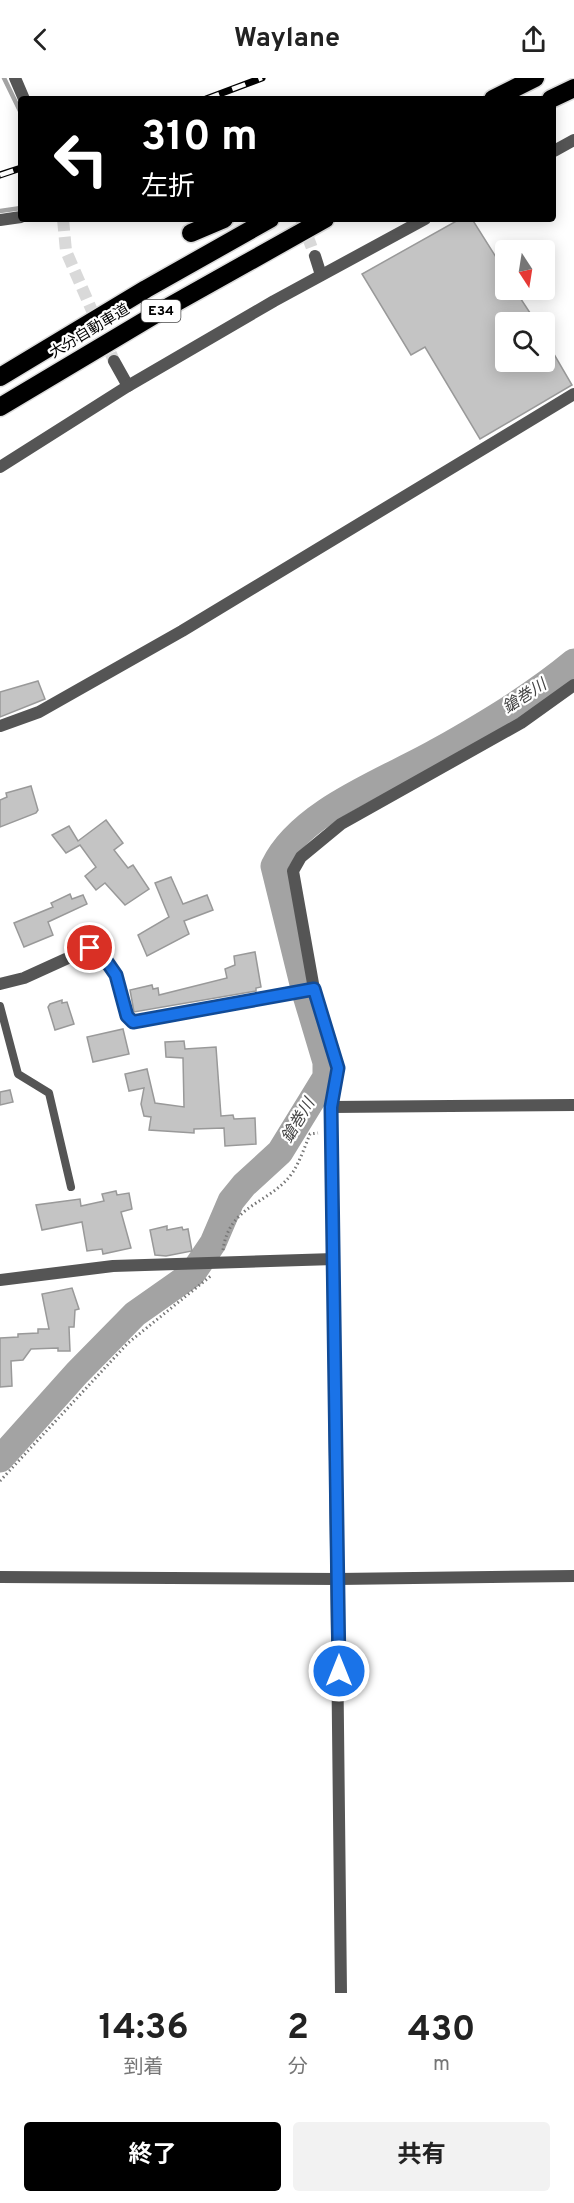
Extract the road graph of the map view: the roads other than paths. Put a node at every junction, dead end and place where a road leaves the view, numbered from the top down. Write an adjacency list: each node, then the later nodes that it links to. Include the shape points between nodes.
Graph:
1 (15, 78): 4 (street)
2 (535, 78): 5 (highway)
3 (574, 87): 6 (highway)
4 (23, 96)
5 (498, 96)
6 (556, 96)
7 (574, 140): 8 (street)
8 (556, 150)
9 (18, 217): 10 (street)
10 (0, 220)
11 (216, 222): 15 (highway)
12 (265, 222): 19 (highway, 大分自動車道 / E34)
13 (320, 222): 22 (highway, 大分自動車道 / E34)
14 (419, 222): 17 (street)
15 (191, 232)
16 (315, 256): 17 (street)
17 (321, 275): 20 (street)
18 (114, 361): 20 (street)
19 (0, 377)
20 (128, 386): 23 (street)
21 (574, 394): 25 (street, via 182,631 39,712)
22 (0, 407)
23 (0, 467)
24 (574, 685): 27 (street, via 521,723 341,824 301,857 293,872)
25 (0, 726)
26 (0, 984): 27 (street, via 24,978 90,948 98,949 116,975 127,1016 133,1022)
27 (314, 989): 30 (street, via 338,1068)
28 (0, 1006): 31 (lane, via 18,1074 49,1093)
29 (574, 1105): 30 (street)
30 (331, 1107): 32 (street)
31 (70, 1186)
32 (334, 1259): 33 (street, via 113,1266); 36 (street)
33 (0, 1280)
34 (574, 1575): 36 (street)
35 (0, 1577): 36 (street)
36 (338, 1579): 37 (street)
37 (341, 1993)

